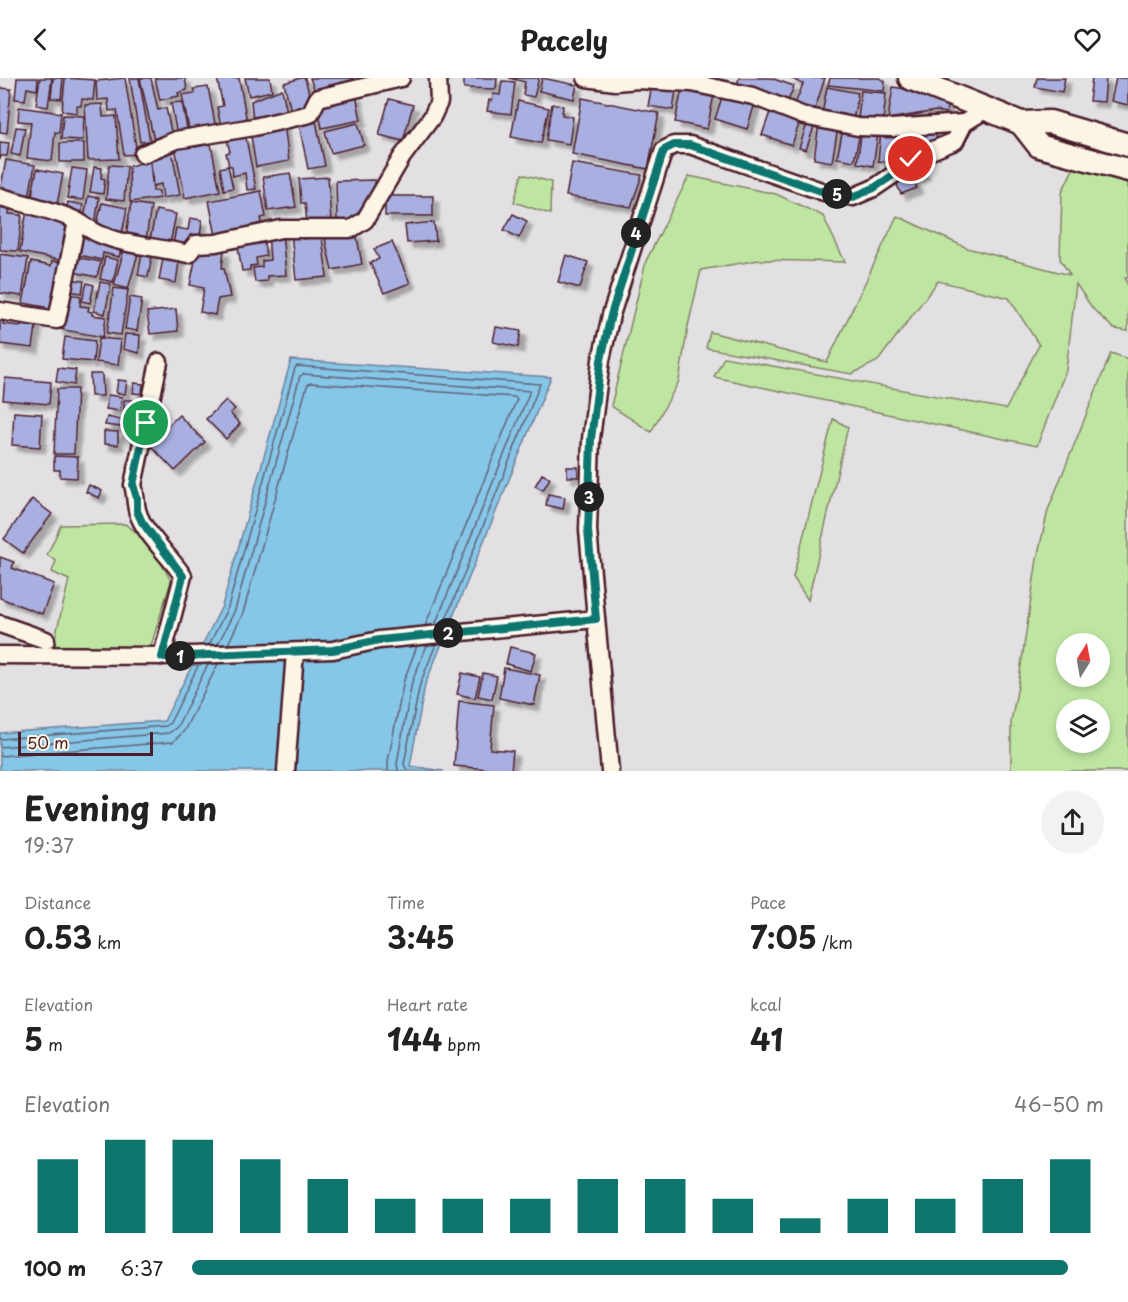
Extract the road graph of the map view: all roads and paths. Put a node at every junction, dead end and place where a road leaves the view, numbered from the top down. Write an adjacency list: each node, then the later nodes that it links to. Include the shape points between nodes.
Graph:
1 (401, 78): 9 (street, via 318,98 310,114 176,140)
2 (438, 78): 12 (street, via 440,102 432,117 402,157 365,220 351,229 281,229 196,244 188,254 130,244 98,234)
3 (586, 78): 6 (street, via 692,83 753,96 804,116 858,127)
4 (910, 78): 5 (main road)
5 (985, 110): 6 (street); 7 (main road)
6 (964, 123): 15 (street, via 955,141 911,159 874,188 853,197 824,192 690,145 674,145 664,150 611,315 601,360 591,439 588,530)
7 (1021, 123): 8 (main road, via 1050,122); 10 (main road, via 1039,146)
8 (1128, 145)
9 (143, 154)
10 (1128, 170)
11 (0, 197): 12 (street)
12 (77, 221): 13 (street, via 57,320)
13 (0, 311)
14 (159, 362): 20 (street, via 133,485 142,522 183,576)
15 (596, 619): 18 (street); 22 (street)
16 (0, 624): 17 (street)
17 (46, 640)
18 (295, 652): 20 (street); 21 (street)
19 (0, 656): 20 (street)
20 (162, 657)
21 (286, 771)
22 (610, 771)

